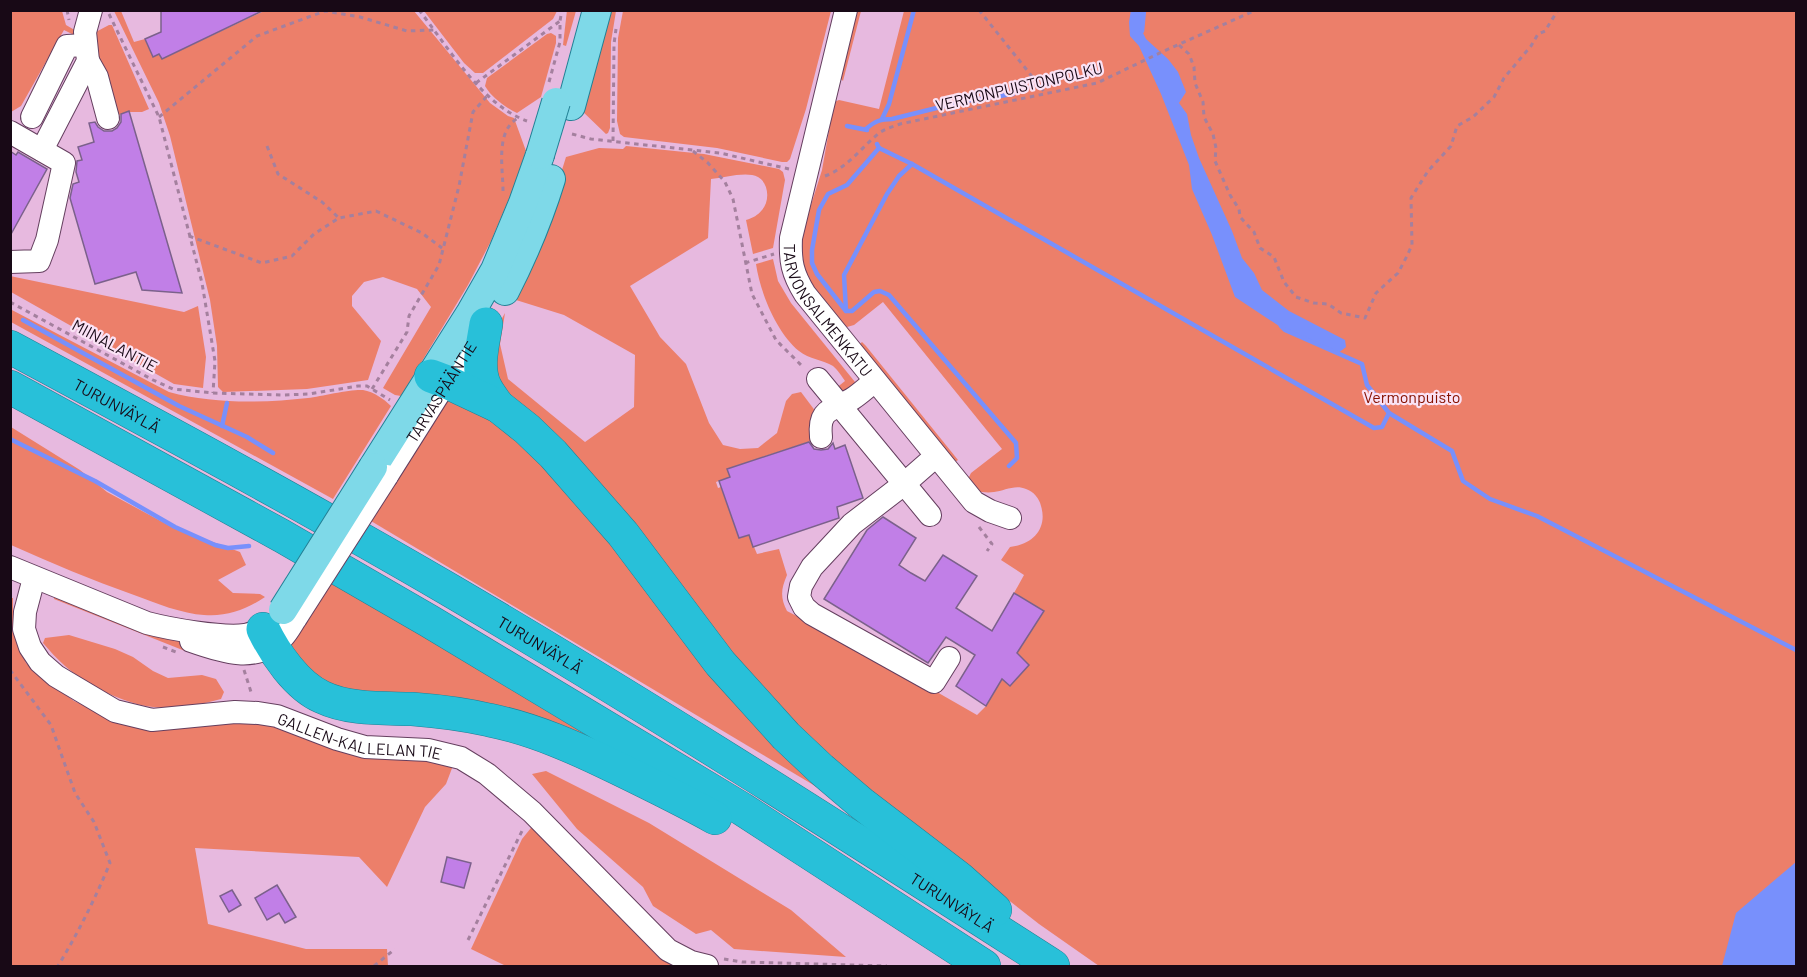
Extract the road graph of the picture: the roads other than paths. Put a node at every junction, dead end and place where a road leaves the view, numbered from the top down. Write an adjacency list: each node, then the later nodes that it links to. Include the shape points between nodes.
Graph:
1 (846, 10): 18 (street, TARVONSALMENKATU, via 817,174 791,238 790,254 792,270 805,294)
2 (97, 11): 5 (street, via 85,32)
3 (570, 16): 6 (main road, TARVASPÄÄNTIE)
4 (607, 17): 6 (main road, TARVASPÄÄNTIE)
5 (87, 53): 7 (street); 8 (street, via 67,46); 9 (street)
6 (559, 98): 12 (main road, TARVASPÄÄNTIE, bridge)
7 (61, 113): 8 (street); 11 (street)
8 (21, 118)
9 (108, 118)
10 (10, 132): 11 (street)
11 (42, 150): 13 (street, via 64,163 47,240 39,261)
12 (548, 157): 14 (main road, TARVASPÄÄNTIE, via 541,213); 16 (main road, TARVASPÄÄNTIE)
13 (10, 262)
14 (486, 324): 16 (street, TARVASPÄÄNTIE); 21 (highway, via 480,356 484,386)
15 (10, 347): 34 (highway, TURUNVÄYLÄ, via 449,590 773,786)
16 (439, 379): 21 (highway); 29 (main road, TARVASPÄÄNTIE, bridge)
17 (818, 379): 20 (street)
18 (875, 381): 20 (street); 23 (street, TARVONSALMENKATU)
19 (10, 387): 31 (highway, via 429,621 742,809)
20 (840, 405): 22 (street, via 825,414); 24 (street)
21 (498, 406): 34 (highway, via 554,454 623,534 720,663 786,735 861,803 959,878)
22 (821, 437)
23 (936, 456): 24 (street); 26 (street, TARVONSALMENKATU, via 974,502)
24 (904, 484): 25 (street); 30 (street, via 852,524 812,567 799,597 812,614 934,682)
25 (930, 515)
26 (1010, 518)
27 (10, 567): 28 (street)
28 (34, 578): 29 (street, via 169,629 246,635); 32 (street, GALLEN-KALLELAN TIE, via 24,629 30,647 56,676 115,711 152,720 258,712 365,747 428,750 461,758 487,774 532,812 668,950)
29 (278, 626): 31 (highway, via 305,688 323,698 340,704 465,715 545,736 676,796 766,846)
30 (949, 658)
31 (875, 895): 33 (highway)
32 (707, 966)
33 (984, 966)
34 (1054, 966)

